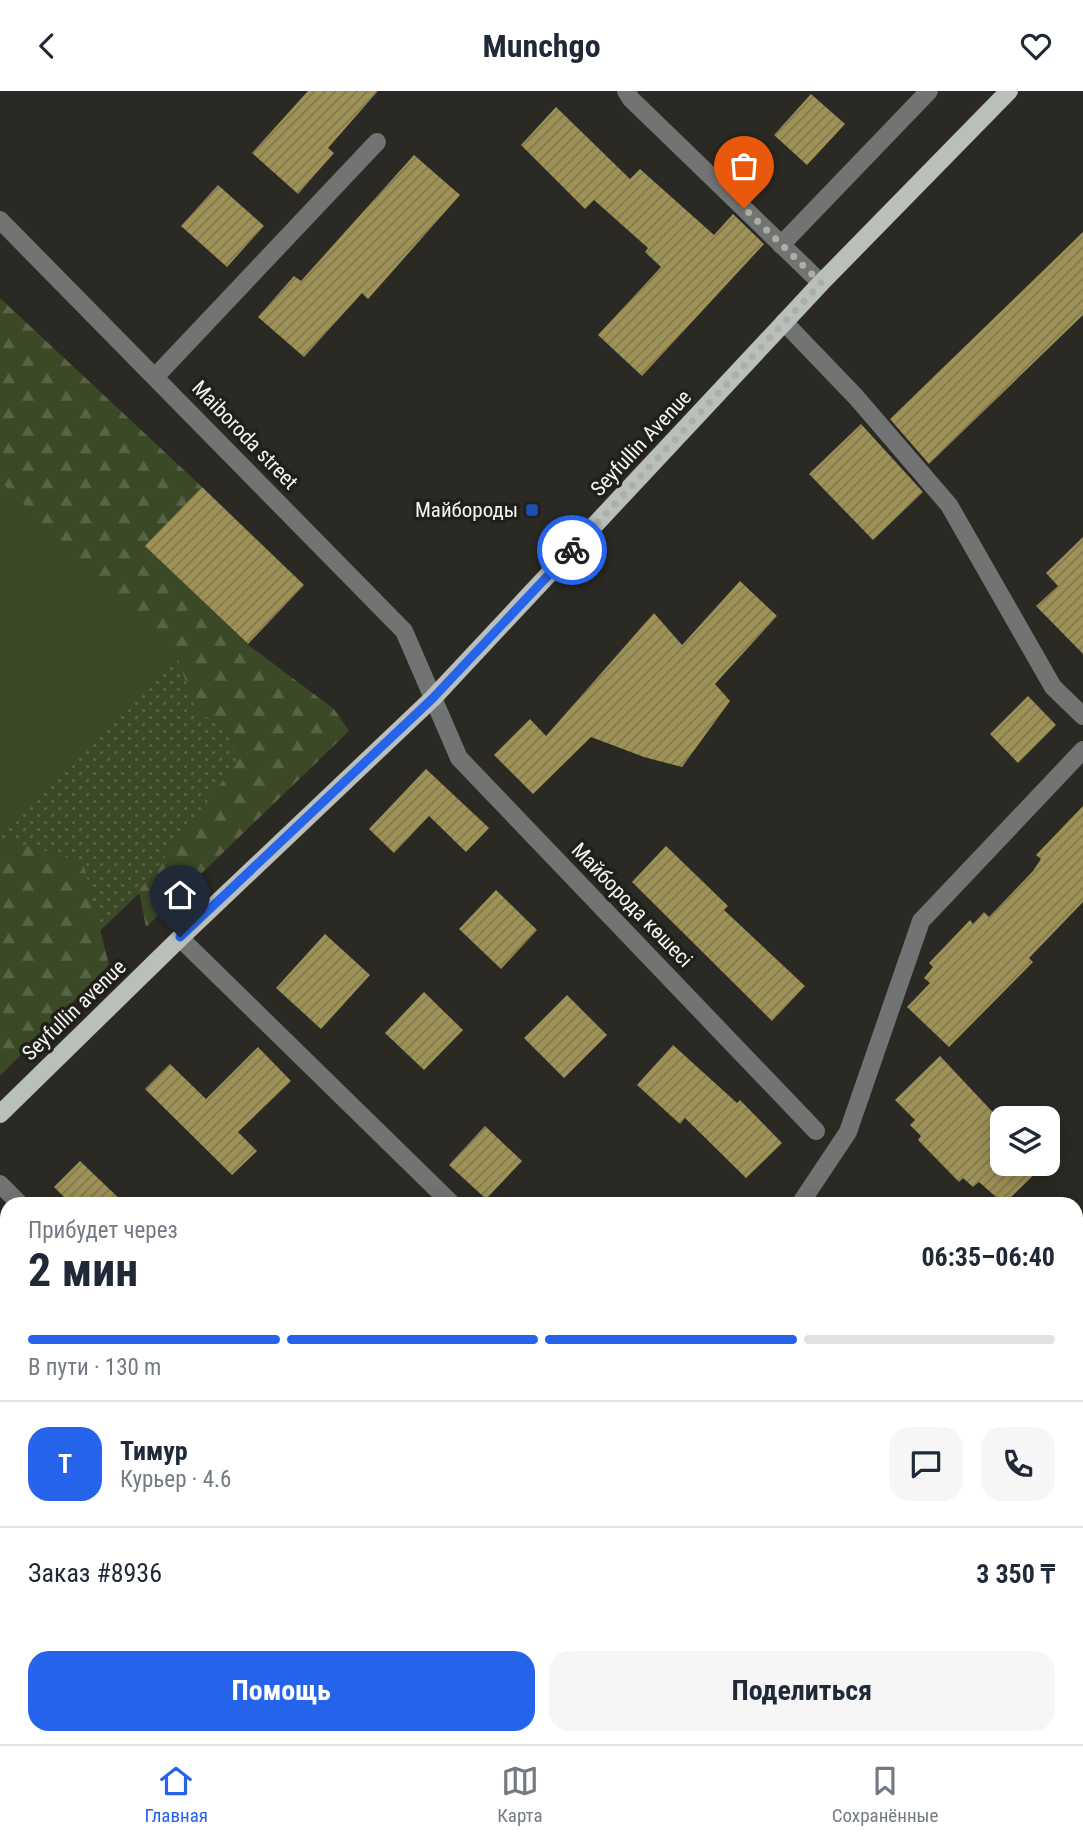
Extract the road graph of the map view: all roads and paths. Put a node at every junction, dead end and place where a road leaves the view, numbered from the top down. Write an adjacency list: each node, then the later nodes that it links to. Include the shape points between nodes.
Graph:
1 (626, 91): 6 (street)
2 (929, 91): 6 (street)
3 (1009, 91): 7 (main road, Seyfullin Avenue)
4 (377, 142): 9 (street)
5 (0, 220): 9 (street, Maiboroda street)
6 (782, 245): 7 (street)
7 (821, 283): 8 (main road, Seyfullin Avenue)
8 (784, 322): 10 (main road, Seyfullin Avenue); 11 (street, via 949,505 1054,687)
9 (156, 376): 10 (street, Maiboroda street, via 404,631)
10 (433, 698): 13 (main road, Seyfullin Avenue); 15 (street, Майборода көшесі, via 459,758)
11 (1083, 716)
12 (1083, 750): 19 (street, via 921,921 848,1132)
13 (180, 937): 14 (main road, Seyfullin avenue); 18 (street)
14 (0, 1114)
15 (817, 1131)
16 (0, 1184): 17 (street)
17 (13, 1197)
18 (445, 1197)
19 (805, 1197)

